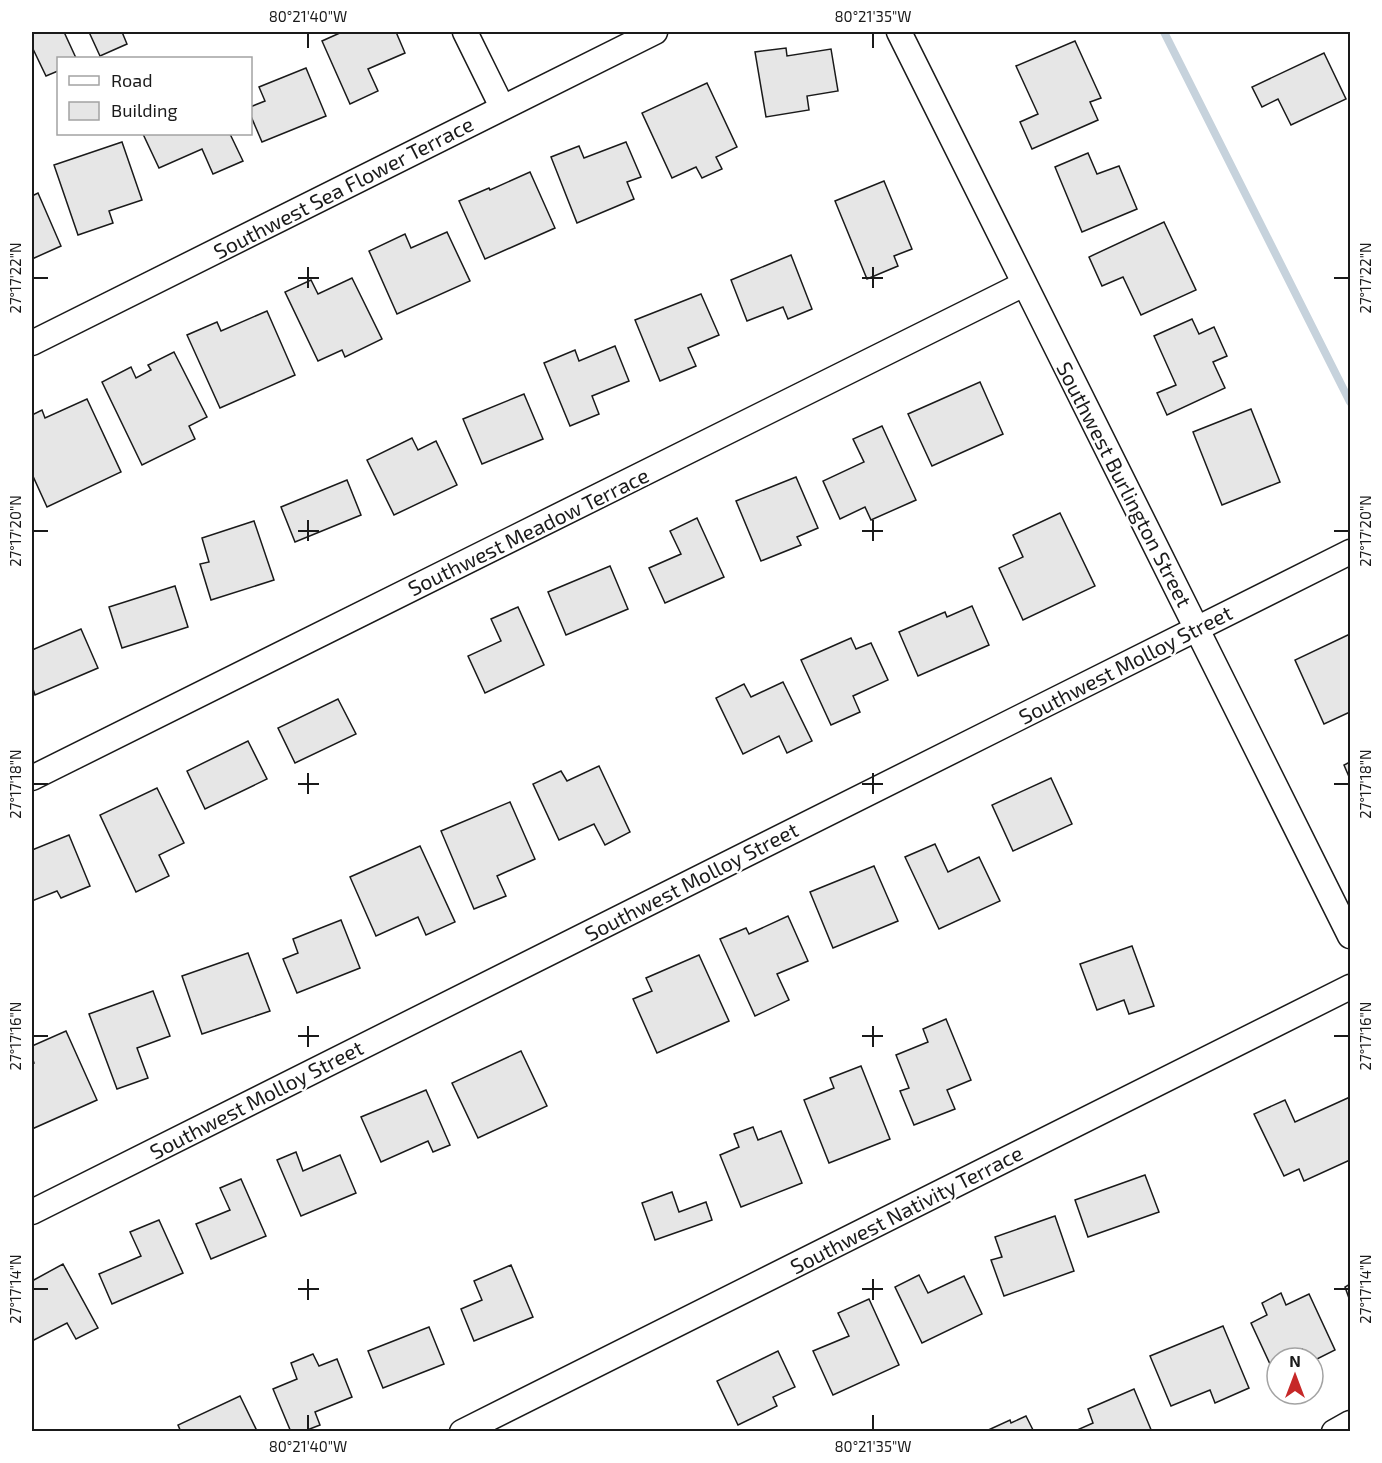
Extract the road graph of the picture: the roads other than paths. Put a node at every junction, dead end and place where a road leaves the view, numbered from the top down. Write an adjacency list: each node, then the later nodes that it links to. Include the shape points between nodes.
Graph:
1 (465, 32): 4 (street)
2 (655, 32): 4 (street, Southwest Sea Flower Terrace)
3 (899, 32): 5 (street, Southwest Burlington Street)
4 (502, 107): 6 (street, Southwest Sea Flower Terrace)
5 (1024, 284): 8 (street, Southwest Burlington Street); 9 (street, Southwest Meadow Terrace)
6 (32, 343)
7 (1350, 552): 8 (street, Southwest Molloy Street)
8 (1197, 628): 10 (street, Southwest Burlington Street); 12 (street, Southwest Molloy Street)
9 (32, 778)
10 (1350, 936)
11 (1350, 987): 14 (street, Southwest Nativity Terrace)
12 (32, 1212)
13 (1350, 1423): 15 (street)
14 (462, 1431)
15 (1334, 1431)

